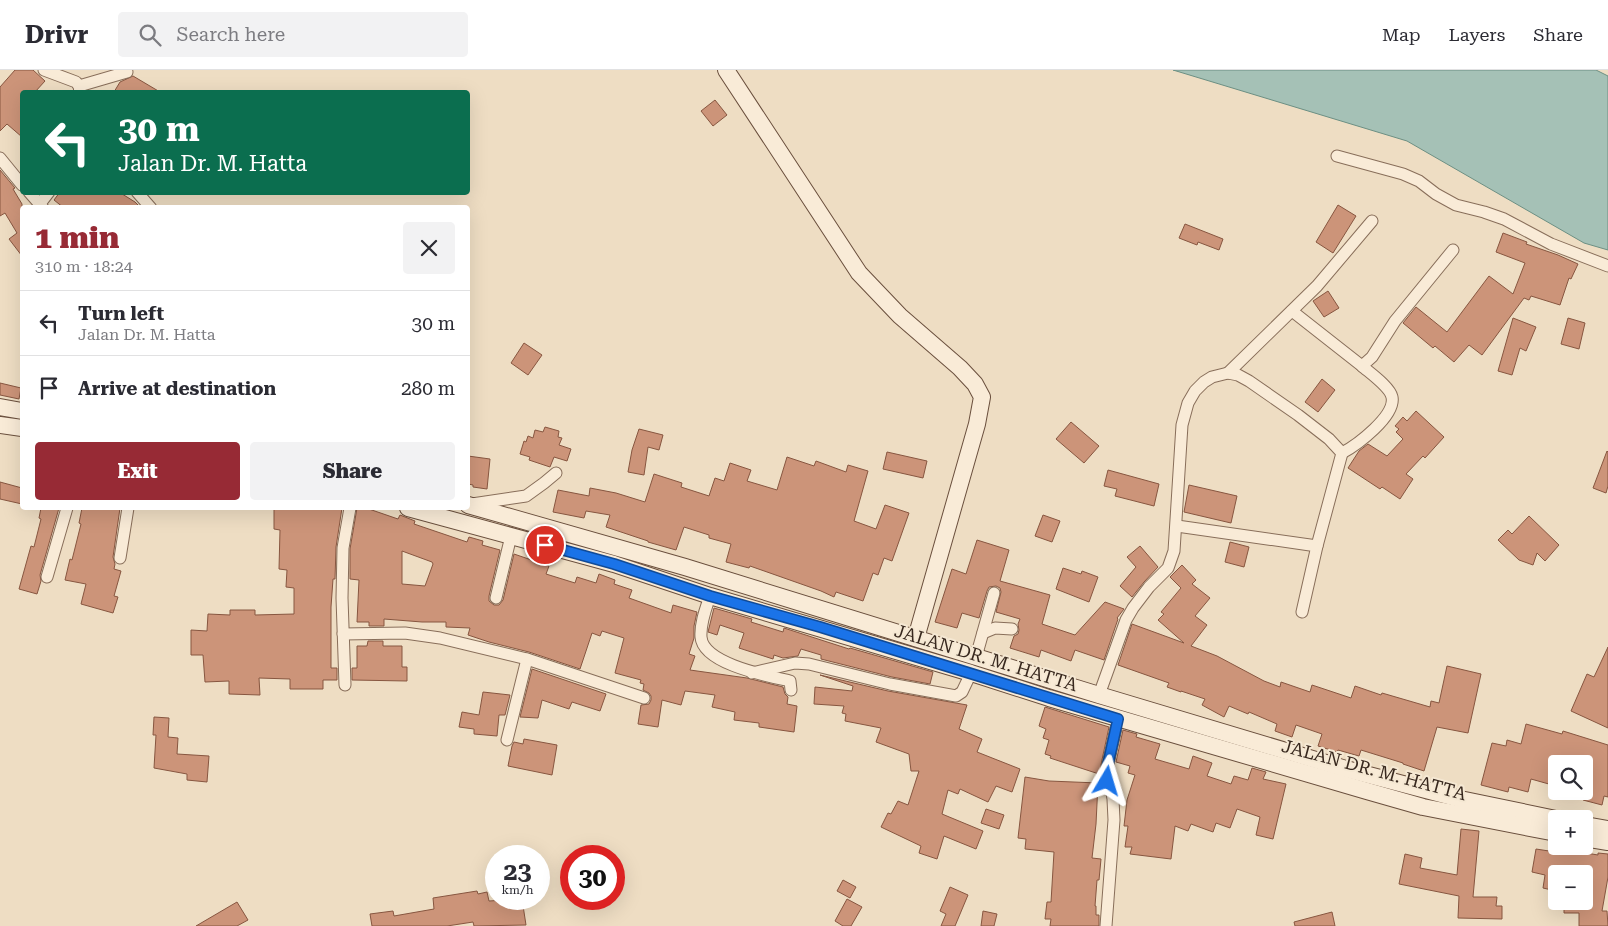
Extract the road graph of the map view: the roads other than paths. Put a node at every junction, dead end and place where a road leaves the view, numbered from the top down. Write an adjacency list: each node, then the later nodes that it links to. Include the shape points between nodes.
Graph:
1 (44, 70): 4 (street, via 70,79)
2 (726, 70): 42 (main road, via 859,272 900,316 960,368 982,397)
3 (127, 72): 4 (street)
4 (80, 89)
5 (1337, 156): 14 (street, via 1402,174 1456,205 1504,220 1551,244)
6 (0, 158): 7 (street)
7 (20, 183)
8 (32, 195): 10 (street)
9 (139, 195): 11 (street)
10 (40, 205)
11 (148, 205)
12 (1372, 220): 15 (street)
13 (1452, 250): 16 (street)
14 (1608, 266)
15 (1292, 311): 16 (street); 17 (street)
16 (1362, 366): 22 (street, via 1387,387 1392,397 1392,411 1364,440)
17 (1228, 372): 22 (street, via 1249,380 1329,439); 30 (street, via 1204,382 1188,403 1182,426)
18 (0, 407): 19 (main road)
19 (20, 411)
20 (0, 425): 21 (main road)
21 (20, 428)
22 (1342, 453): 32 (street)
23 (556, 472): 24 (street, via 526,496)
24 (470, 505)
25 (470, 506): 42 (main road, JALAN DR. M. HATTA)
26 (66, 510): 34 (street)
27 (128, 510): 33 (street)
28 (350, 510): 41 (street, via 343,548)
29 (415, 510): 31 (main road, JALAN DR. M. HATTA)
30 (1177, 526): 32 (street); 49 (street, via 1168,568 1149,586 1126,620)
31 (511, 536): 36 (main road, JALAN DR. M. HATTA, via 614,564); 37 (street)
32 (1317, 546): 38 (street)
33 (120, 558)
34 (47, 577)
35 (994, 593): 40 (street)
36 (710, 596): 45 (street, via 701,628 704,645 722,660); 46 (main road, JALAN DR. M. HATTA)
37 (496, 598)
38 (1302, 612)
39 (1012, 629): 40 (street, via 995,628)
40 (983, 633): 43 (street)
41 (343, 634): 44 (street, via 405,633); 47 (street)
42 (916, 638): 43 (main road, JALAN DR. M. HATTA)
43 (976, 657): 49 (main road, JALAN DR. M. HATTA)
44 (527, 659): 50 (street); 52 (street)
45 (752, 673): 46 (street, via 795,663 809,664 956,696 962,692); 48 (street, via 790,681)
46 (971, 673): 51 (main road, JALAN DR. M. HATTA)
47 (345, 685)
48 (791, 690)
49 (1099, 695): 53 (main road, JALAN DR. M. HATTA)
50 (644, 698)
51 (1118, 719): 54 (main road, JALAN DR. M. HATTA); 61 (street, via 1106,773 1114,799 1114,820)
52 (507, 740)
53 (1437, 793): 54 (main road); 55 (main road, JALAN DR. M. HATTA)
54 (1433, 809): 58 (main road, JALAN DR. M. HATTA)
55 (1548, 817)
56 (1593, 826): 57 (main road)
57 (1608, 829)
58 (1548, 831)
59 (1593, 840): 60 (main road)
60 (1608, 842)
61 (1106, 926)

